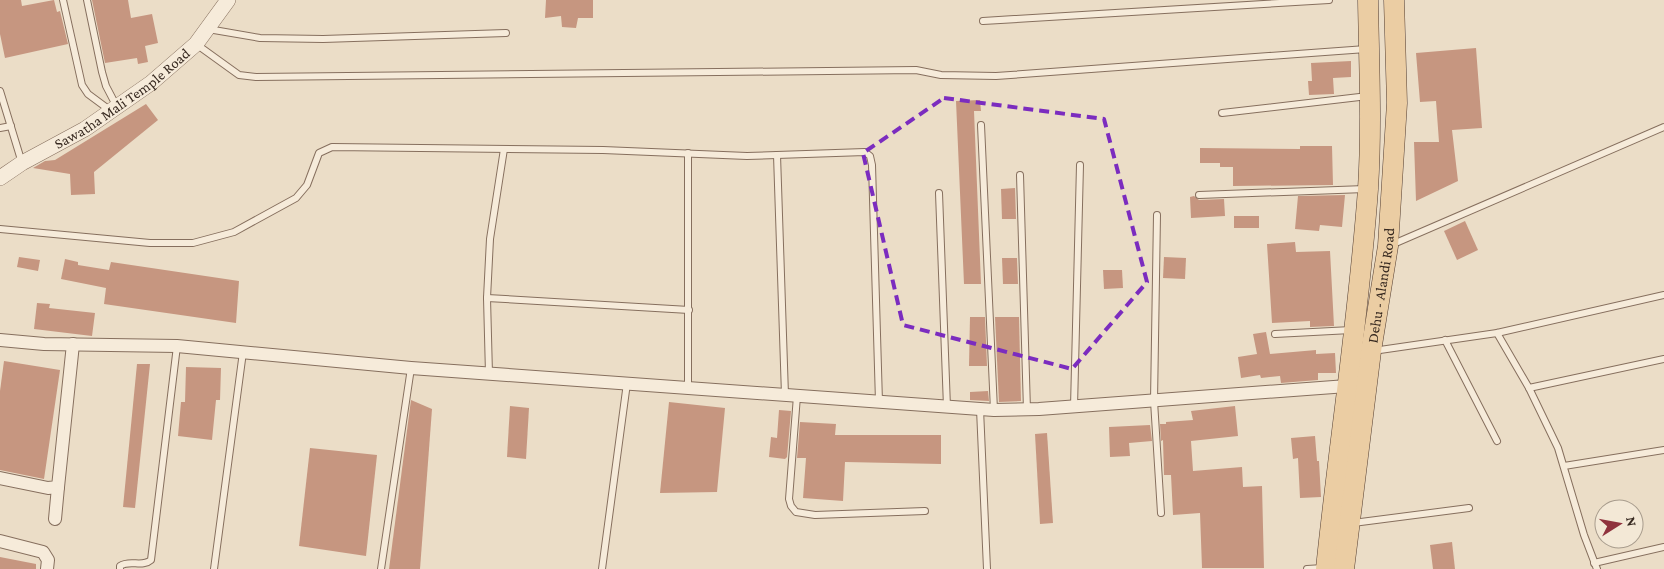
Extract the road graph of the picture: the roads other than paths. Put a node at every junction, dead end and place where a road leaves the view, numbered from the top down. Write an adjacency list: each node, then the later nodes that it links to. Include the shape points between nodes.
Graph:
1 (63, 0): 14 (lane, via 82,85 88,94)
2 (87, 0): 14 (lane, via 102,72)
3 (228, 0): 8 (street, Sawatha Mali Temple Road)
4 (1329, 0): 7 (lane)
5 (1368, 0): 11 (main road, Dehu - Alandi Road)
6 (1394, 0): 32 (main road, Dehu - Alandi Road, via 1396,103)
7 (984, 21)
8 (207, 29): 9 (lane, via 260,38 323,39); 10 (street, Sawatha Mali Temple Road)
9 (506, 33)
10 (196, 44): 11 (lane, via 240,75 256,78 916,70 941,75 996,76); 14 (street, Sawatha Mali Temple Road, via 151,83)
11 (1369, 49): 13 (main road, Dehu - Alandi Road)
12 (0, 91): 17 (lane)
13 (1370, 96): 15 (lane); 27 (main road, Dehu - Alandi Road)
14 (114, 109): 23 (street, Sawatha Mali Temple Road, via 85,129)
15 (1222, 113)
16 (981, 125): 58 (lane)
17 (11, 126): 19 (lane); 23 (lane)
18 (1664, 127): 32 (lane)
19 (0, 128)
20 (504, 149): 21 (lane); 31 (lane, via 332,147 319,153 307,185 296,198 234,232 193,243 150,243); 34 (lane, via 490,239)
21 (688, 153): 22 (lane); 35 (lane)
22 (777, 155): 52 (lane); 54 (lane, via 855,151 870,156)
23 (22, 163): 26 (street, Sawatha Mali Temple Road)
24 (1080, 166): 56 (lane)
25 (1020, 175): 59 (lane)
26 (0, 178)
27 (1368, 188): 29 (lane); 36 (main road, Dehu - Alandi Road)
28 (938, 193): 55 (lane)
29 (1199, 195)
30 (1157, 215): 53 (lane)
31 (0, 229)
32 (1388, 246): 44 (main road, Dehu - Alandi Road)
33 (1664, 295): 37 (lane)
34 (488, 298): 35 (lane); 47 (lane)
35 (689, 310): 50 (lane)
36 (1354, 330): 38 (lane); 44 (main road, Dehu - Alandi Road)
37 (1497, 333): 40 (lane); 51 (lane)
38 (1275, 334)
39 (0, 340): 41 (street)
40 (1445, 340): 44 (lane); 60 (lane)
41 (73, 344): 42 (street); 64 (street)
42 (177, 346): 43 (street); 72 (lane, via 151,560)
43 (243, 352): 46 (street); 77 (lane)
44 (1361, 352): 49 (main road, Dehu - Alandi Road)
45 (1664, 359): 51 (lane)
46 (411, 368): 47 (street); 78 (lane)
47 (489, 374): 48 (street)
48 (627, 383): 50 (street); 79 (lane)
49 (1357, 385): 53 (street); 69 (main road, Dehu - Alandi Road)
50 (688, 388): 52 (street)
51 (1529, 388): 62 (lane)
52 (791, 396): 54 (street); 66 (lane, via 789,499 796,512 815,515)
53 (1154, 401): 56 (street); 67 (lane)
54 (879, 402): 55 (street)
55 (947, 407): 57 (street)
56 (1074, 407): 59 (street)
57 (980, 409): 58 (street); 80 (lane)
58 (994, 410): 59 (street)
59 (1028, 410)
60 (1497, 441)
61 (1664, 450): 62 (lane)
62 (1564, 466): 73 (lane)
63 (0, 478): 64 (street, via 48,488)
64 (58, 487): 68 (street)
65 (1468, 508): 69 (lane)
66 (925, 512)
67 (1161, 513)
68 (55, 519)
69 (1340, 524): 81 (main road, Dehu - Alandi Road)
70 (0, 541): 74 (street, via 43,552 48,560)
71 (1664, 547): 73 (lane)
72 (146, 564): 75 (lane, via 124,563); 76 (lane)
73 (1595, 566)
74 (47, 569)
75 (120, 569)
76 (152, 569)
77 (214, 569)
78 (381, 569)
79 (602, 569)
80 (987, 569)
81 (1326, 569)

